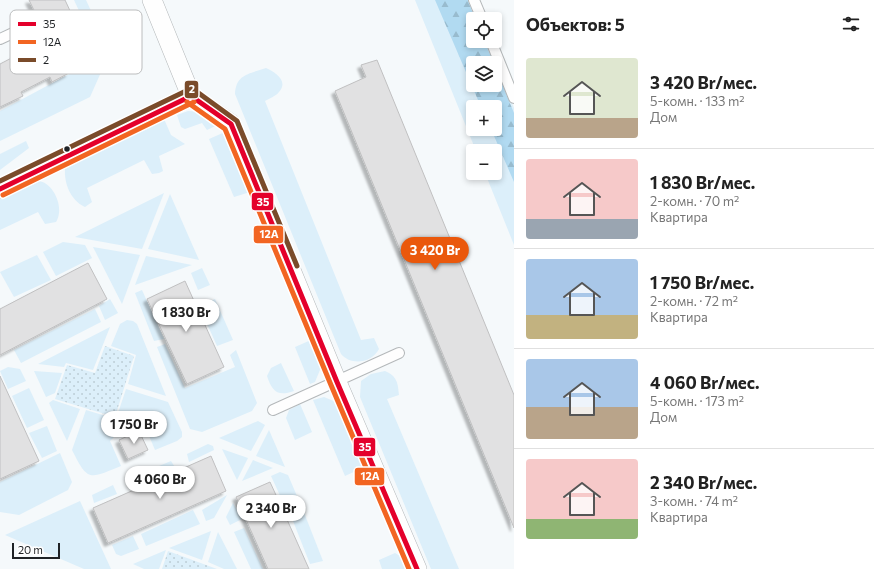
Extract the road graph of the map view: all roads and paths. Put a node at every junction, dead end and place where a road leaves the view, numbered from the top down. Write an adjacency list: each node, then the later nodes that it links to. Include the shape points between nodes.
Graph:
1 (152, 0): 8 (street)
2 (474, 0): 3 (lane)
3 (479, 12)
4 (10, 34): 5 (lane)
5 (0, 39)
6 (494, 48): 7 (lane)
7 (513, 95)
8 (192, 96): 9 (street); 11 (street, via 231,124)
9 (0, 189)
10 (399, 353): 11 (lane)
11 (337, 382): 12 (lane); 13 (street)
12 (273, 410)
13 (417, 569)

